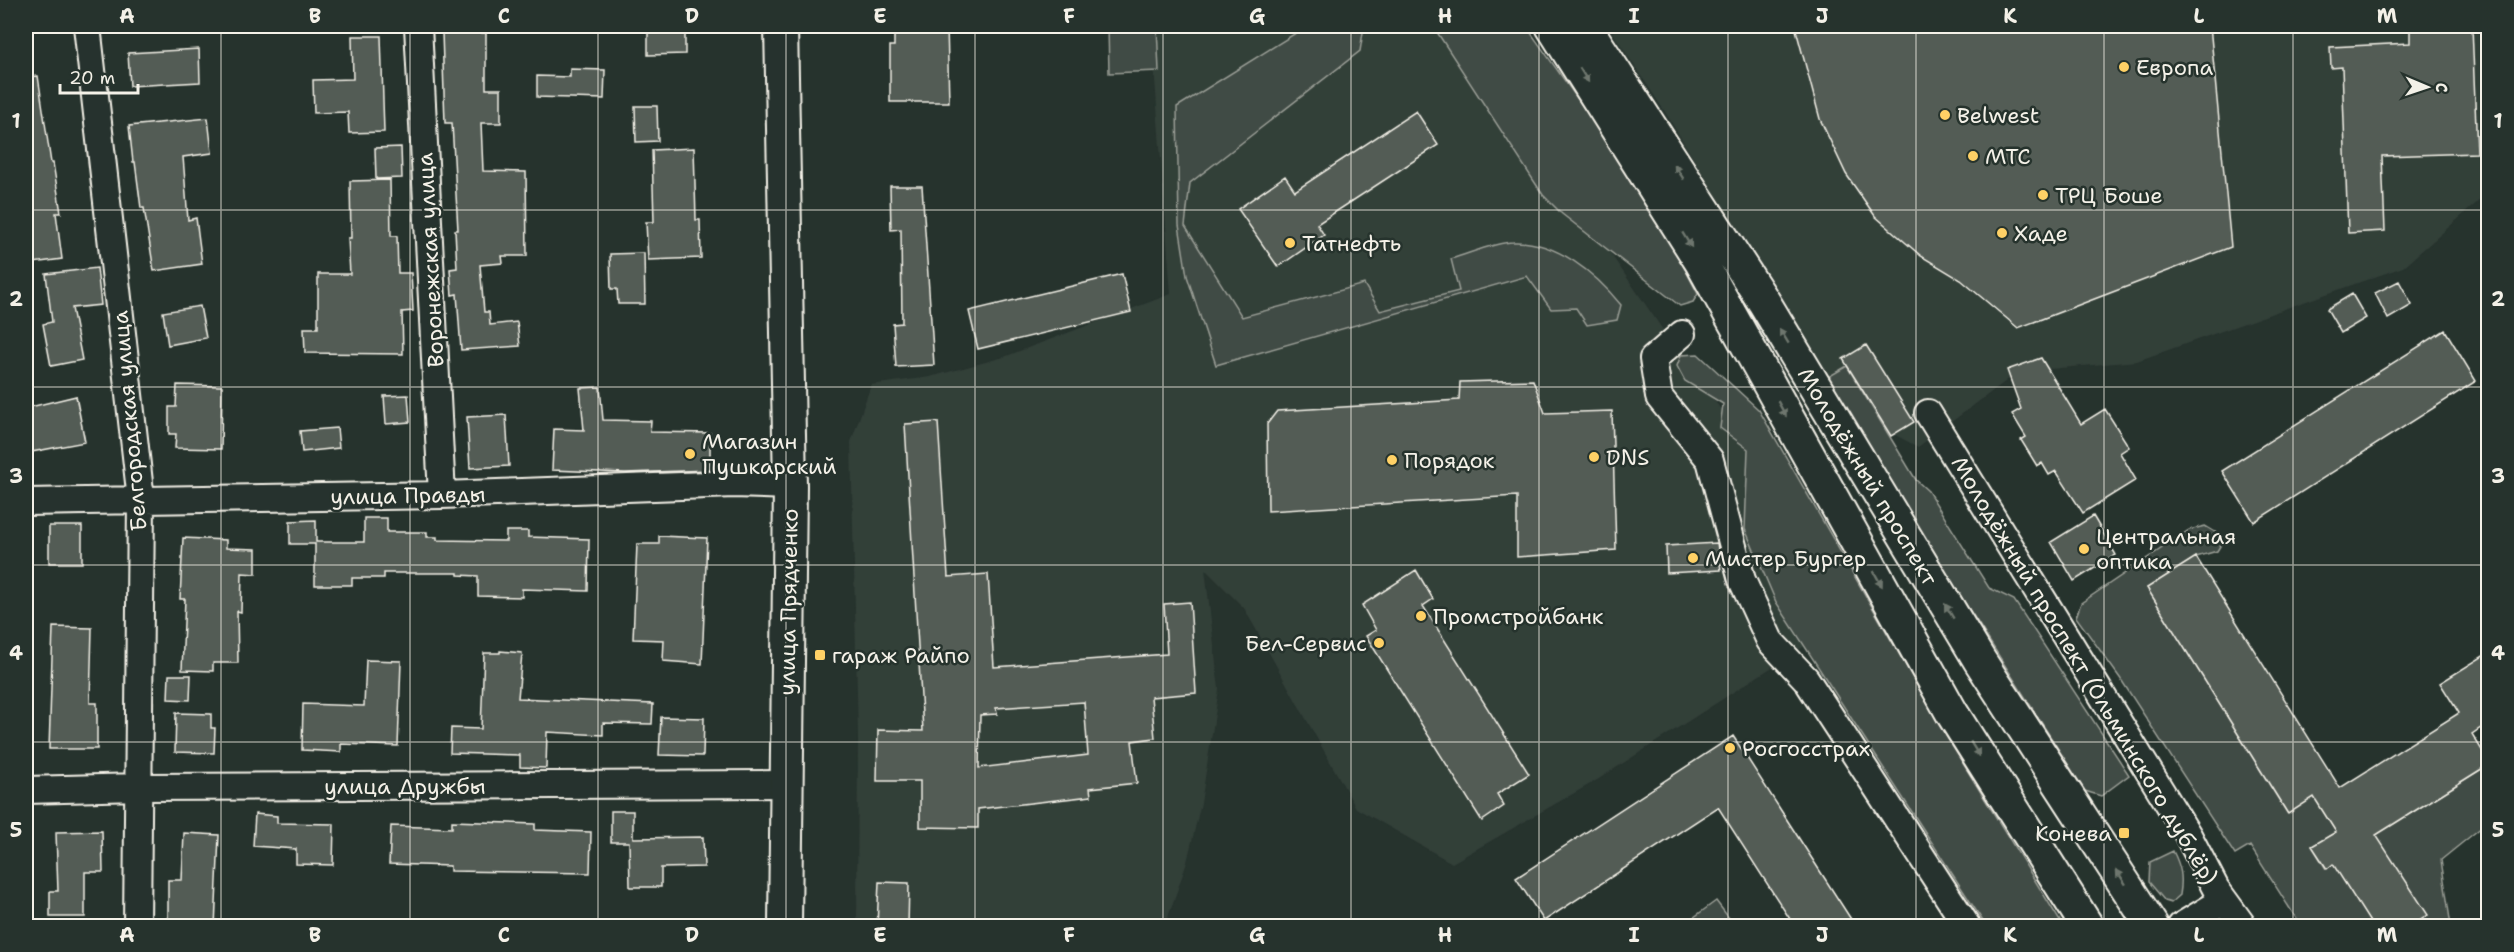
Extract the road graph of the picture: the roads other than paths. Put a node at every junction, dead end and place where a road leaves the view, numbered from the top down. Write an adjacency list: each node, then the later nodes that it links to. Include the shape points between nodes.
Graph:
1 (87, 26): 10 (street, Белгородская улица)
2 (418, 26): 9 (street, Воронежская улица)
3 (781, 26): 8 (main road, улица Прядченко)
4 (1552, 26): 19 (main road, Молодёжный проспект, one-way to 19, via 1701,262 1952,713)
5 (1585, 26): 20 (main road, Молодёжный проспект, one-way to 5, via 1980,661 1764,302)
6 (1682, 334): 18 (street, via 1653,359 1659,397 1710,460 1742,580 1770,641 1806,679)
7 (1928, 412): 15 (street, Молодёжный проспект (Ольминского дублёр))
8 (790, 486): 9 (street, улица Правды, via 734,484); 12 (main road, улица Прядченко)
9 (442, 495): 10 (street, улица Правды)
10 (141, 500): 11 (street, улица Правды); 13 (street, Белгородская улица)
11 (26, 501)
12 (785, 784): 13 (street, улица Дружбы); 17 (main road, улица Прядченко)
13 (139, 787): 14 (street, улица Дружбы); 16 (street, Белгородская улица)
14 (26, 790)
15 (2224, 900): 21 (street); 22 (street, Молодёжный проспект (Ольминского дублёр))
16 (137, 927)
17 (785, 927)
18 (1967, 927)
19 (2087, 927)
20 (2152, 927)
21 (2181, 927)
22 (2243, 927)

